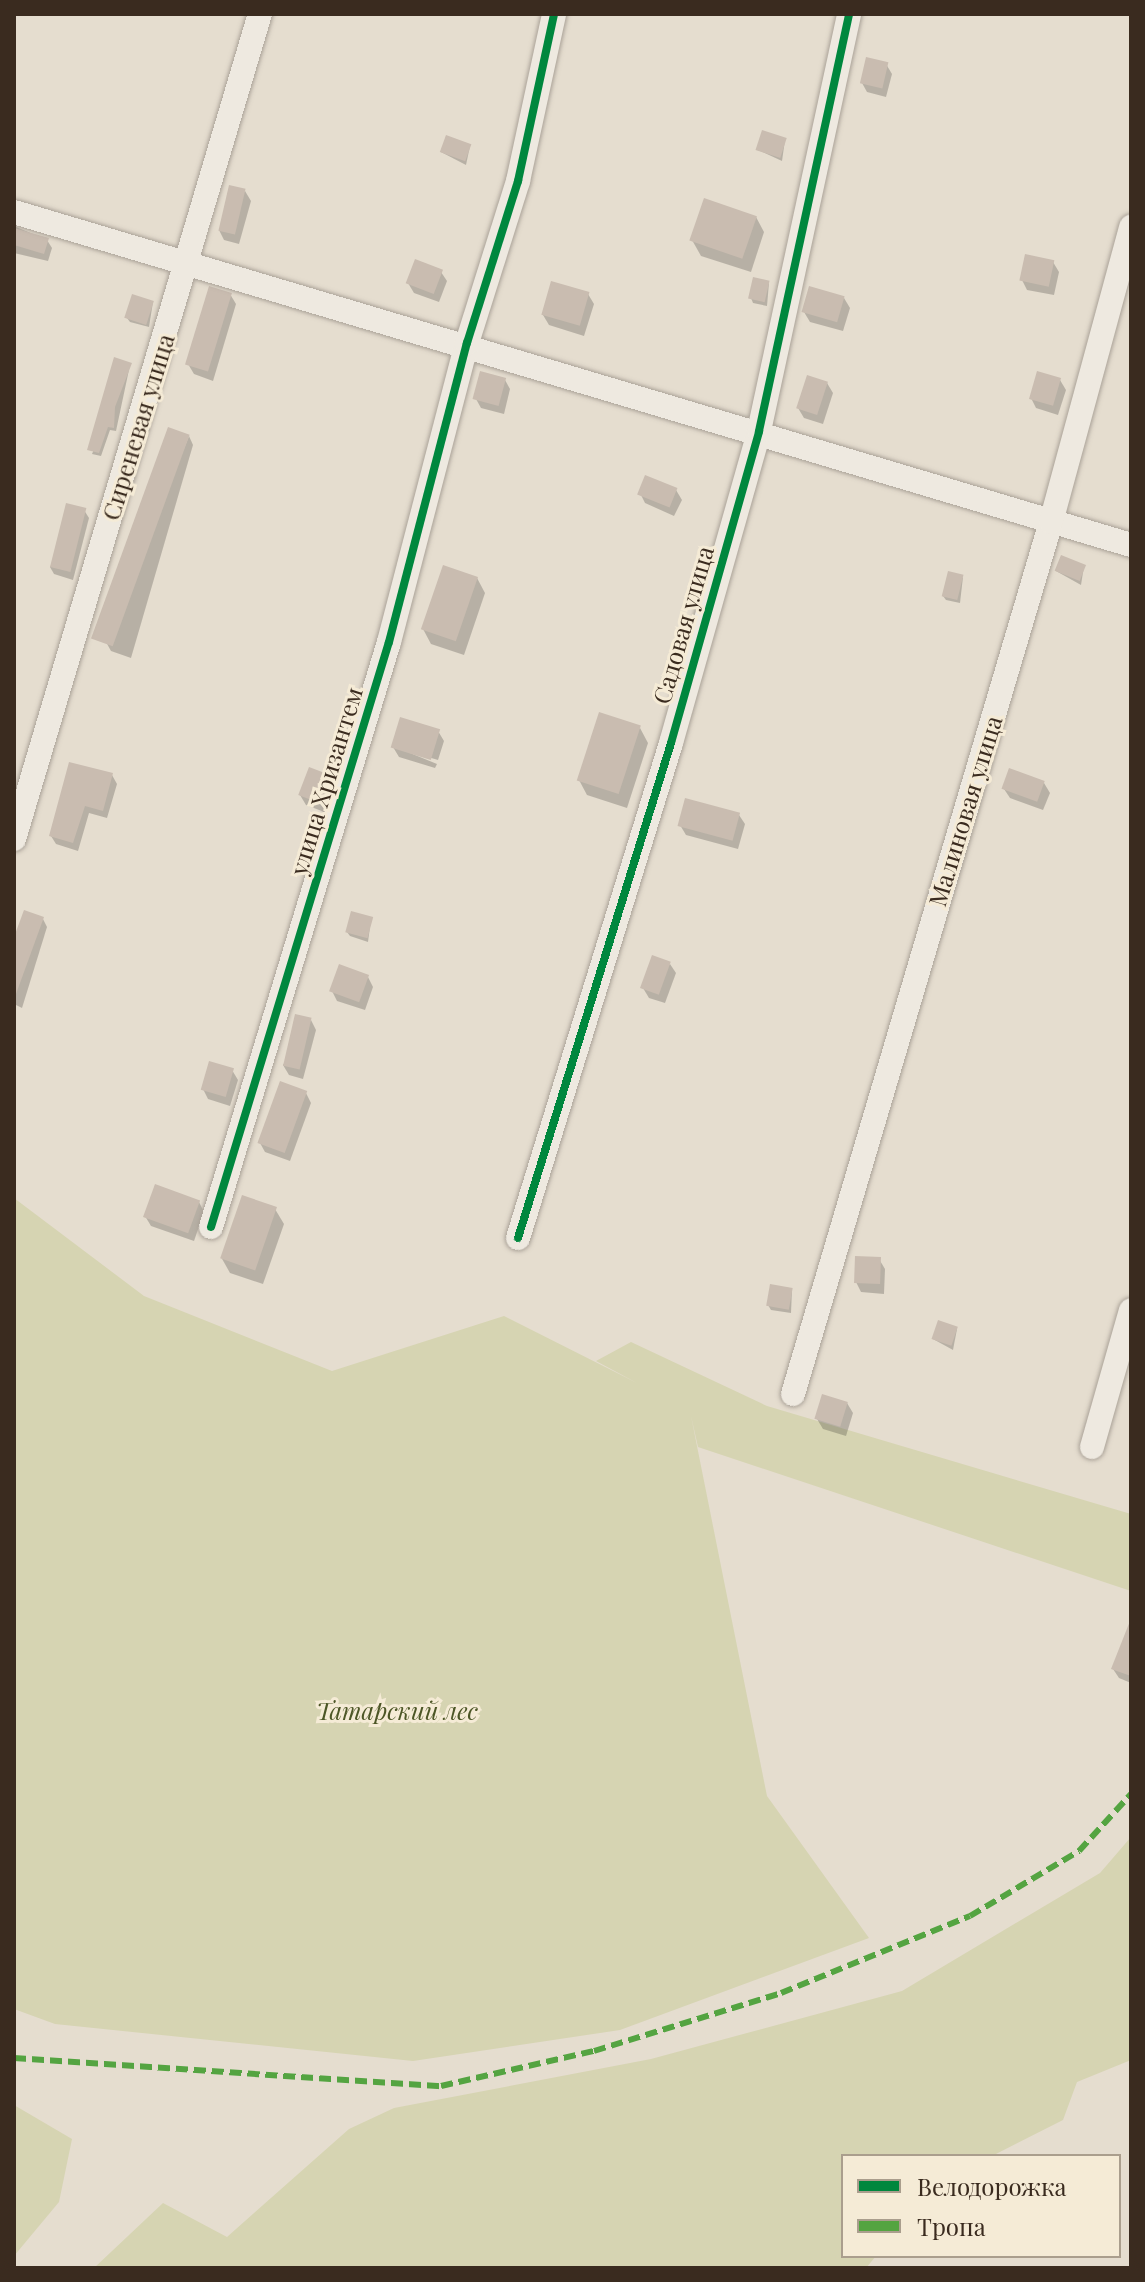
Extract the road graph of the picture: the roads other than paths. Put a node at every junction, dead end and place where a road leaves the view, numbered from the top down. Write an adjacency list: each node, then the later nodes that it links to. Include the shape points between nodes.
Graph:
1 (260, 14): 6 (street, Сиреневая улица)
2 (554, 14): 7 (street, улица Хризантем, via 518,181)
3 (849, 14): 8 (street, Садовая улица)
4 (14, 212): 6 (street)
5 (1131, 227): 9 (street, Малиновая улица)
6 (187, 260): 7 (street); 11 (street, Сиреневая улица)
7 (467, 343): 8 (street); 12 (street, улица Хризантем, via 389,642)
8 (759, 431): 9 (street); 13 (street, Садовая улица, via 671,743)
9 (1051, 522): 10 (street); 15 (street, Малиновая улица)
10 (1131, 545)
11 (14, 839)
12 (211, 1227)
13 (518, 1238)
14 (1131, 1310): 16 (street)
15 (793, 1394)
16 (1092, 1447)

